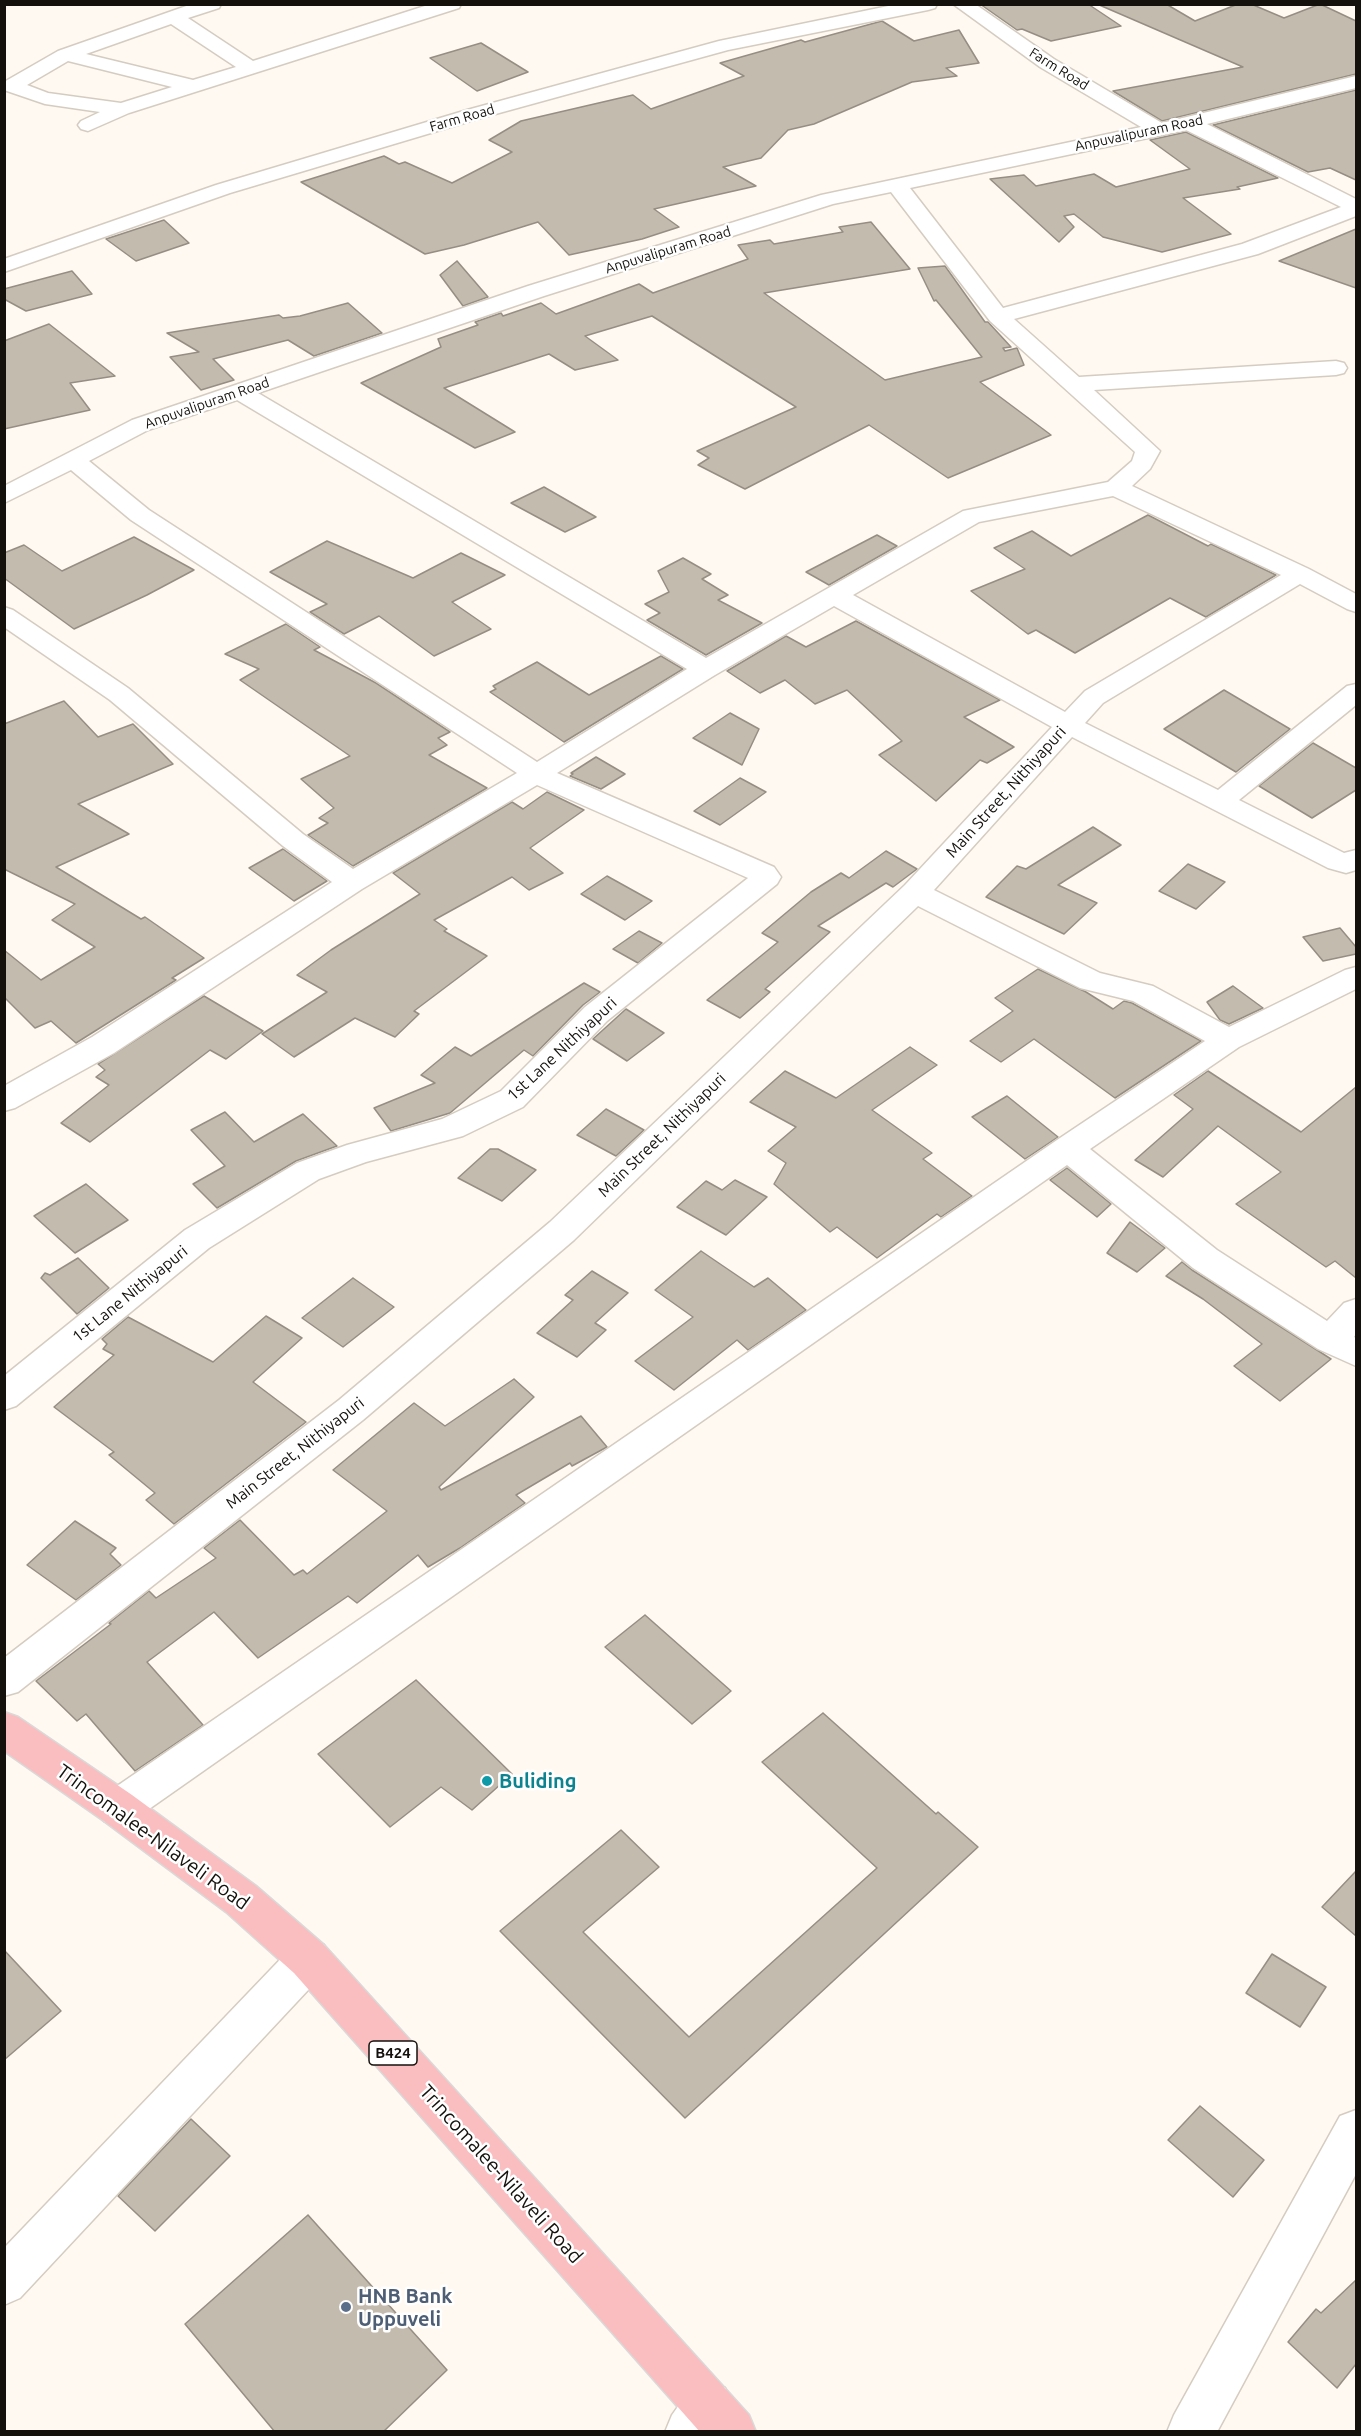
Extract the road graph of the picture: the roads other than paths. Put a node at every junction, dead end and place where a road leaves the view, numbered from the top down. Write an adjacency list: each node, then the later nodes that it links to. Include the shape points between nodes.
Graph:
1 (212, 4): 5 (street)
2 (452, 4): 7 (street)
3 (928, 4): 16 (street, Farm Road, via 726,45 474,114 223,189)
4 (962, 4): 13 (street, Farm Road, via 1047,63)
5 (173, 17): 6 (street); 7 (street)
6 (64, 55): 9 (street); 10 (street, via 11,86 45,99)
7 (251, 68): 9 (street)
8 (1356, 82): 11 (street, Anpuvalipuram Road)
9 (194, 86): 10 (street)
10 (122, 109): 12 (street)
11 (1189, 123): 13 (street, Anpuvalipuram Road); 15 (street)
12 (88, 125)
13 (1159, 129): 14 (street, Anpuvalipuram Road)
14 (896, 184): 17 (street); 20 (street, Anpuvalipuram Road, via 828,199 536,291)
15 (1356, 208): 17 (street, via 1250,249)
16 (4, 266)
17 (998, 316): 19 (street)
18 (1336, 368): 19 (street)
19 (1076, 384): 22 (street, via 1148,451 1142,464)
20 (239, 391): 21 (street, Anpuvalipuram Road, via 141,425); 28 (street)
21 (72, 459): 23 (street, Anpuvalipuram Road); 31 (street, via 140,515)
22 (1116, 488): 24 (street); 25 (street, via 972,516)
23 (4, 496)
24 (1300, 574): 26 (street); 30 (street, Main Street, Nithiyapuri, via 1094,697)
25 (833, 595): 28 (street); 30 (street)
26 (1356, 604)
27 (4, 615): 34 (street, via 119,694 293,840)
28 (706, 669): 31 (street)
29 (1356, 692): 32 (street)
30 (1067, 724): 32 (street); 35 (street, Main Street, Nithiyapuri)
31 (536, 774): 34 (street); 42 (street, 1st Lane Nithiyapuri, via 767,877 596,1014 512,1099 452,1128 308,1171 197,1239)
32 (1221, 801): 33 (street, via 1338,862 1346,864)
33 (1356, 859)
34 (352, 882): 38 (street, via 103,1045)
35 (915, 892): 37 (street, via 1090,981 1142,993); 43 (street, Main Street, Nithiyapuri, via 562,1231 351,1410)
36 (1356, 977): 37 (street)
37 (1228, 1040): 39 (street)
38 (4, 1100)
39 (1068, 1148): 41 (street, via 1205,1259); 45 (street)
40 (1356, 1312): 41 (street)
41 (1343, 1347)
42 (4, 1396)
43 (4, 1680)
44 (4, 1729): 45 (main road, Trincomalee-Nilaveli Road / B424)
45 (118, 1808): 46 (main road, Trincomalee-Nilaveli Road / B424, via 241,1899)
46 (309, 1959): 48 (street); 49 (main road, Trincomalee-Nilaveli Road / B424)
47 (1356, 2131): 50 (street)
48 (4, 2282)
49 (710, 2423)
50 (1191, 2432)

